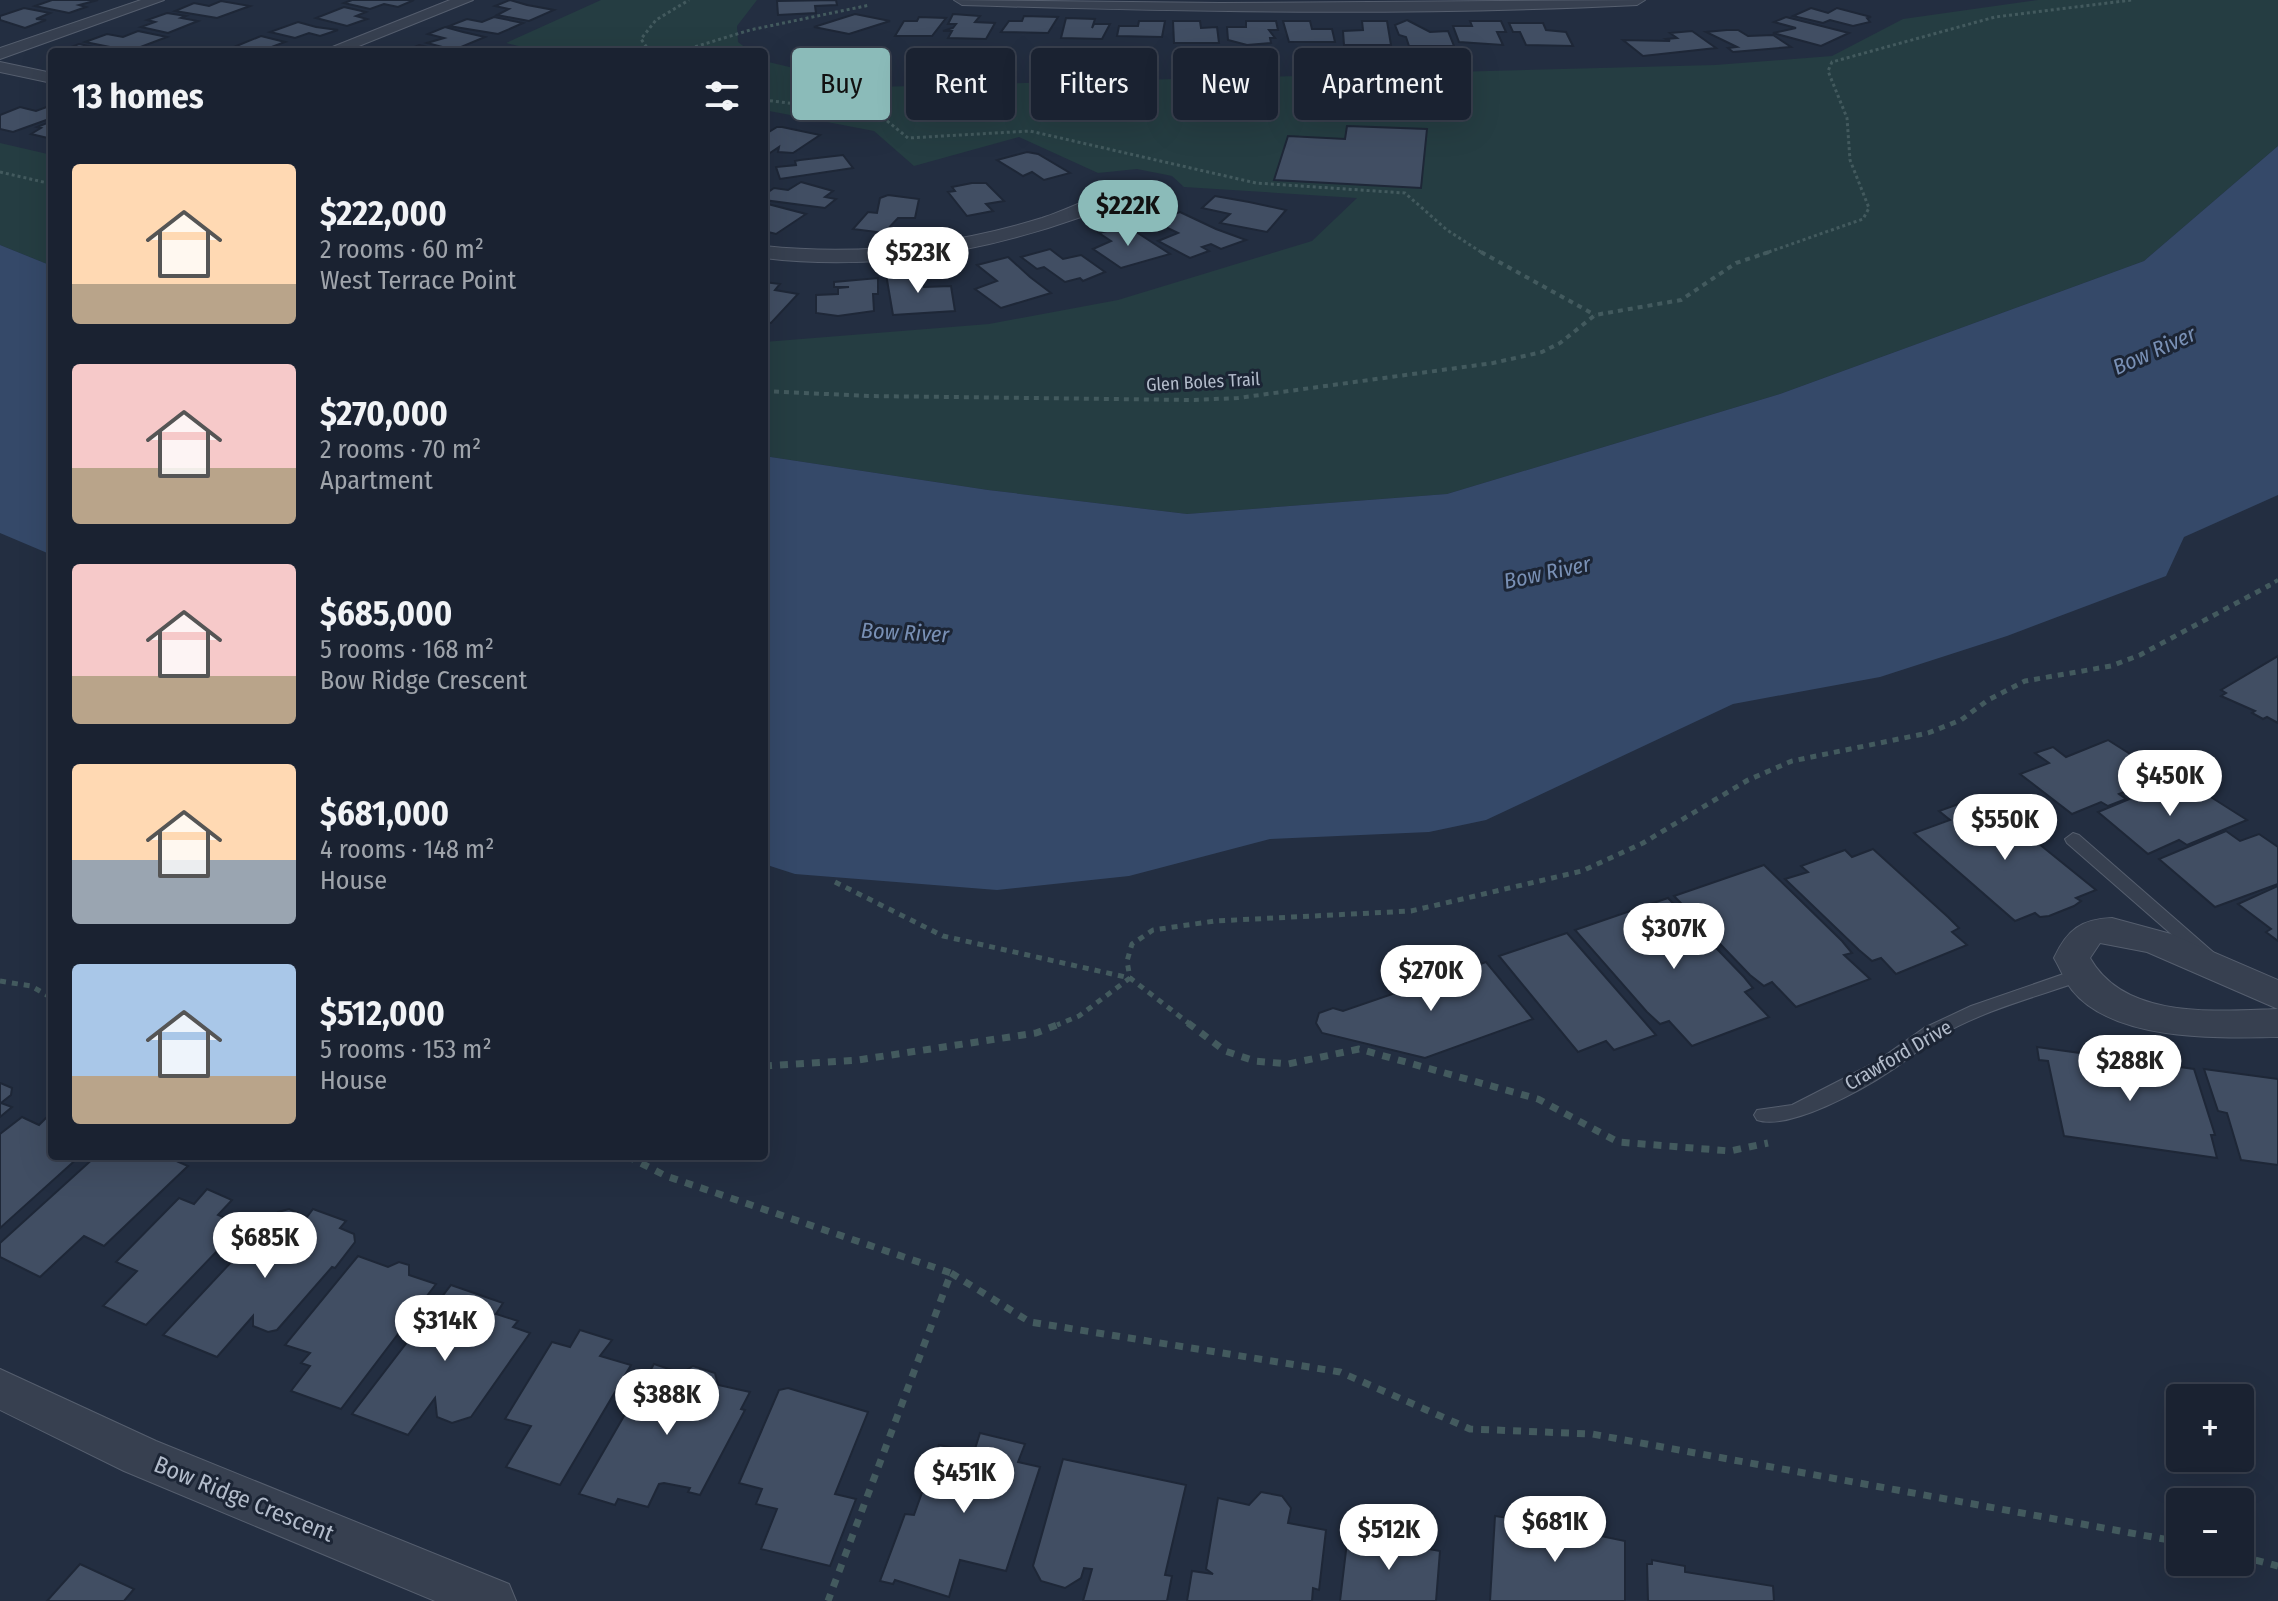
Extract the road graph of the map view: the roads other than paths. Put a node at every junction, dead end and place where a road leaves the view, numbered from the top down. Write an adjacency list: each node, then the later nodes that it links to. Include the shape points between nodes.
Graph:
1 (156, 0): 6 (street)
2 (465, 0): 5 (street)
3 (962, 0): 4 (street, via 1220,8 1477,8)
4 (1637, 0)
5 (339, 48)
6 (0, 54)
7 (0, 67): 8 (street)
8 (48, 77)
9 (1140, 187): 10 (street, via 1085,212 983,240 843,257)
10 (768, 252)
11 (2073, 839): 12 (lane)
12 (2224, 970): 13 (street, via 2127,932 2096,931 2080,940 2072,958); 14 (street)
13 (2078, 975): 15 (street, via 2113,1002 2154,1017 2204,1025); 16 (lane, Crawford Drive, via 1930,1033 1883,1067 1795,1112)
14 (2278, 996)
15 (2278, 1023)
16 (1764, 1115)
17 (0, 1389): 18 (street, Bow Ridge Crescent, via 140,1456)
18 (492, 1601)

